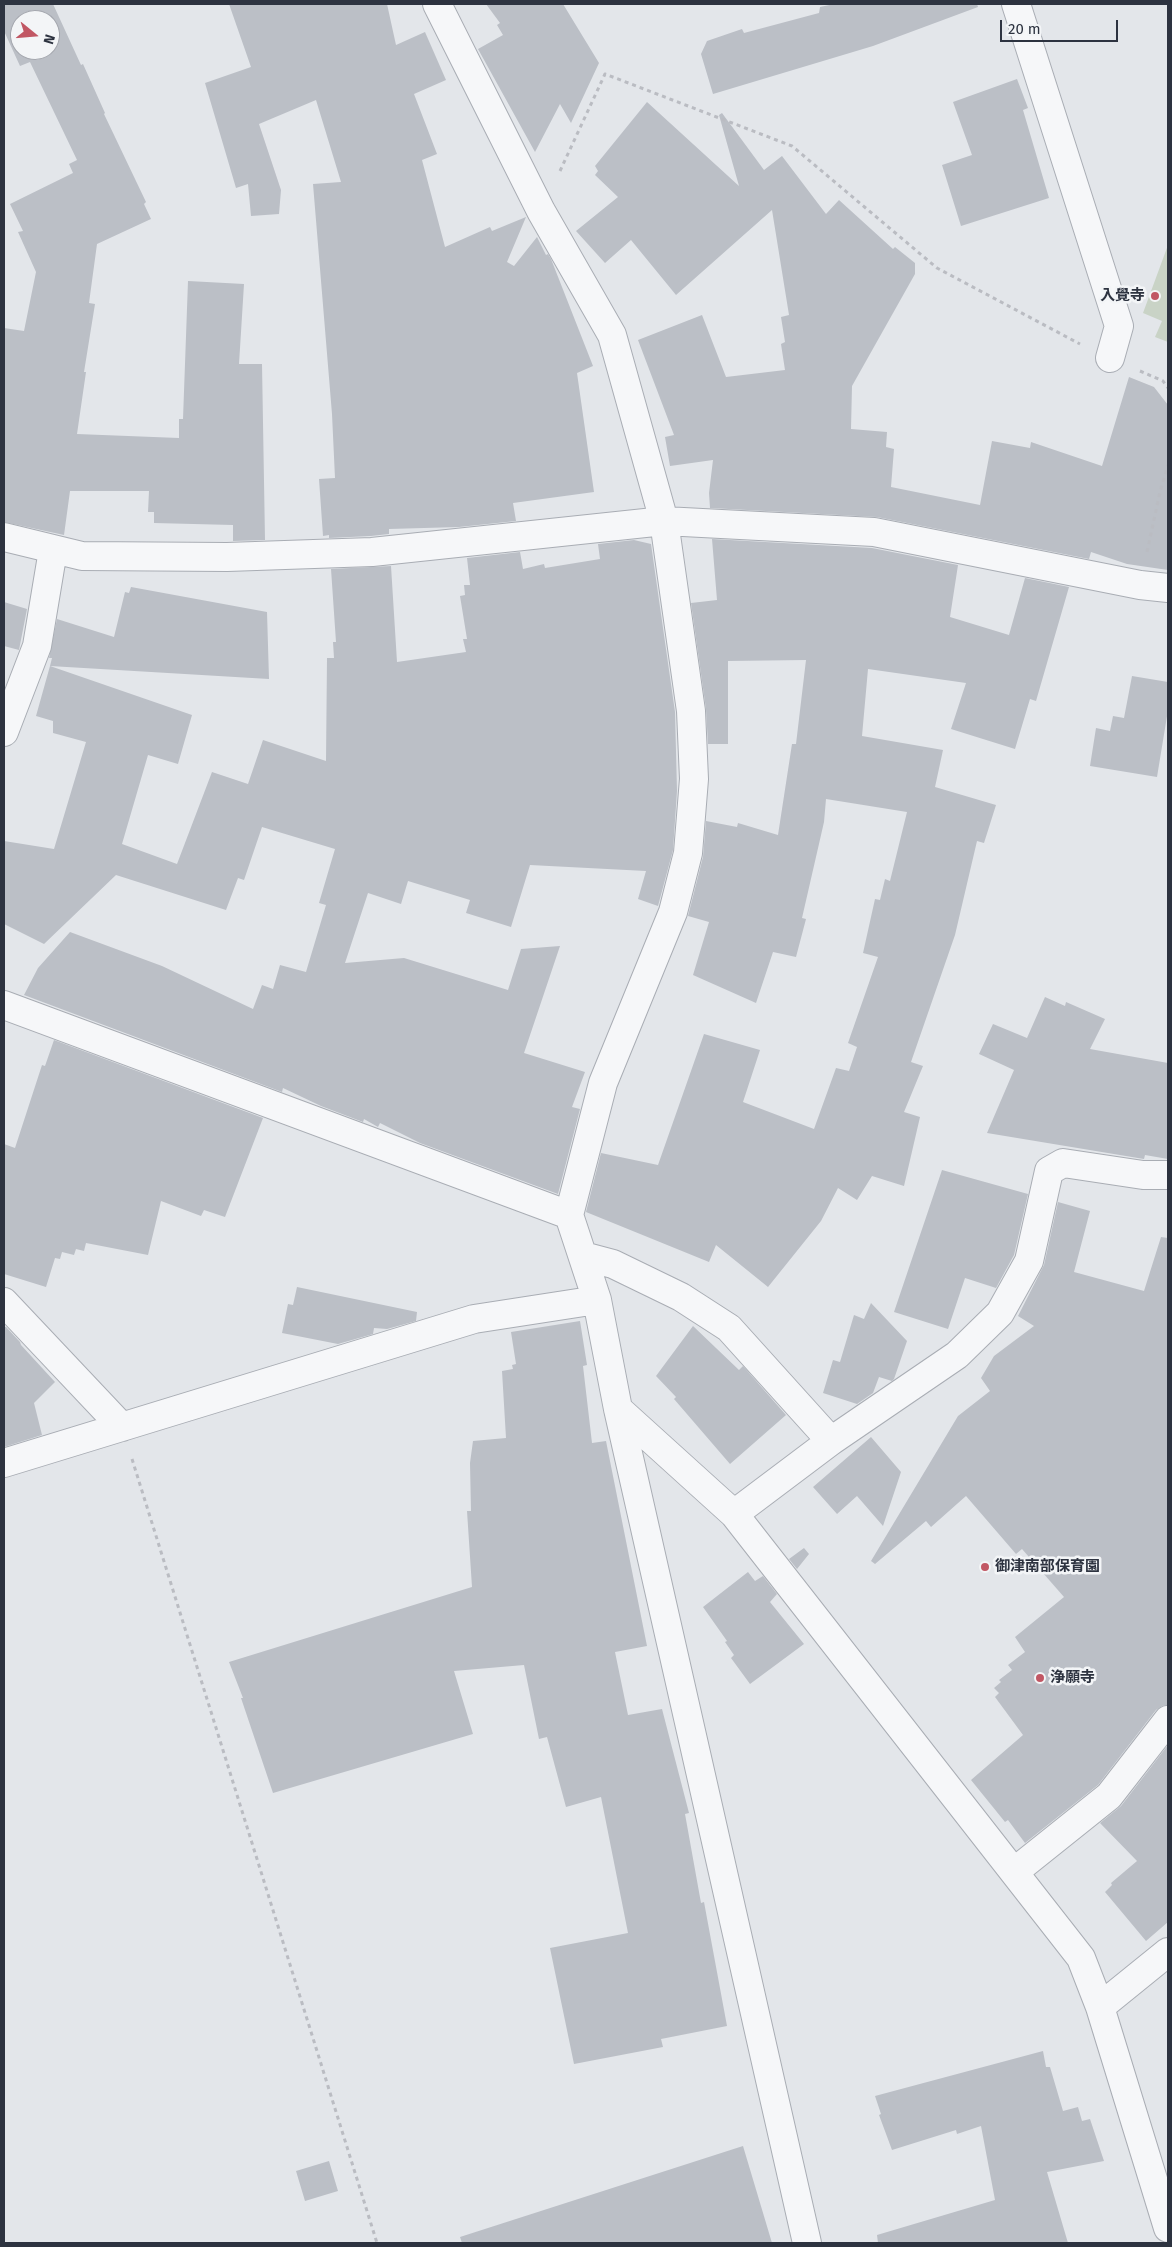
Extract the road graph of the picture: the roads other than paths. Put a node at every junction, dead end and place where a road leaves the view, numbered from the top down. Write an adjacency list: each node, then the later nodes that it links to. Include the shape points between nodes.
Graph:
1 (437, 4): 4 (street, via 541,211 612,335)
2 (1016, 4): 3 (street, via 1119,326)
3 (1110, 358)
4 (664, 521): 6 (street, via 372,552 227,557 82,556); 7 (street, via 874,532); 11 (street, via 691,711 694,779 688,853 673,912 603,1083)
5 (4, 537): 6 (street)
6 (52, 550): 8 (street, via 37,646)
7 (1168, 588)
8 (4, 731)
9 (4, 1005): 11 (street)
10 (1168, 1175): 17 (street, via 1143,1175 1063,1163 1049,1171 1029,1260 1000,1313 957,1356)
11 (569, 1215): 12 (street)
12 (582, 1256): 13 (street); 17 (street, via 613,1264 656,1285 729,1328)
13 (597, 1300): 15 (street); 16 (street, via 474,1318)
14 (4, 1302): 16 (street)
15 (618, 1410): 19 (street); 25 (street)
16 (122, 1427): 18 (street)
17 (831, 1441): 19 (street)
18 (4, 1463)
19 (734, 1514): 21 (street)
20 (1168, 1720): 21 (street, via 1109,1796)
21 (1014, 1872): 23 (street, via 1081,1958)
22 (1168, 1952): 23 (street)
23 (1100, 2006): 24 (street)
24 (1167, 2218)
25 (807, 2243)

